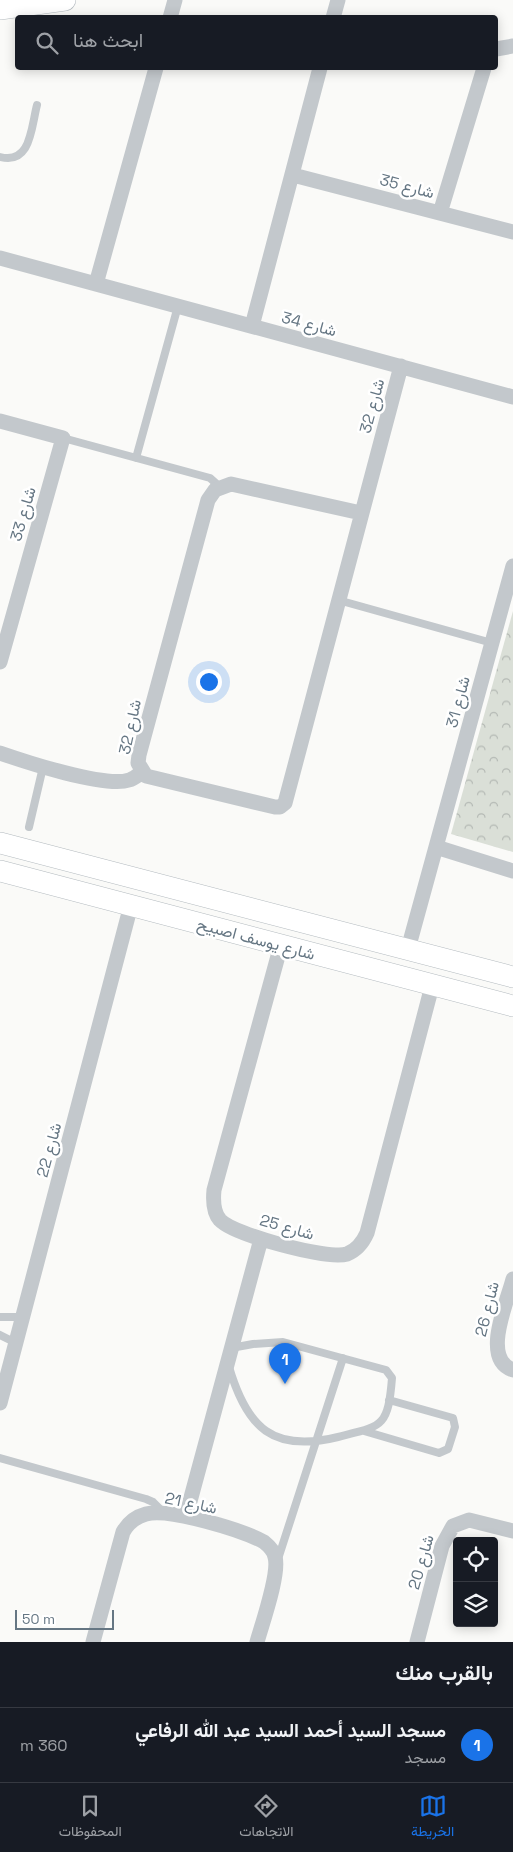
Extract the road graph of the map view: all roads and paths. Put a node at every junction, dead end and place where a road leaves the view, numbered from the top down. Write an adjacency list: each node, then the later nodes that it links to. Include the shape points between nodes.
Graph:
1 (58, 0): 4 (street)
2 (175, 0): 5 (street)
3 (338, 0): 6 (street)
4 (0, 9)
5 (171, 15)
6 (334, 15)
7 (513, 46): 8 (street)
8 (498, 48)
9 (155, 70): 18 (street)
10 (319, 70): 14 (street)
11 (483, 70): 15 (street)
12 (37, 105): 13 (lane, via 26,148 19,157)
13 (0, 157)
14 (293, 174): 15 (street, شارع 35); 20 (street)
15 (440, 213): 16 (street, شارع 35)
16 (513, 232)
17 (0, 258): 18 (street, شارع 34)
18 (96, 284): 19 (street, شارع 34)
19 (178, 306): 20 (street, شارع 34); 25 (lane)
20 (252, 326): 21 (street, شارع 34)
21 (401, 366): 22 (street, شارع 34); 27 (street, شارع 32)
22 (513, 397)
23 (0, 421): 24 (street)
24 (63, 438): 25 (lane); 31 (street, شارع 33)
25 (136, 458): 26 (lane, via 210,478)
26 (220, 487): 27 (street, via 231,484); 34 (street, شارع 32, via 208,500 141,746 138,763)
27 (361, 513): 29 (street, شارع 32)
28 (513, 566): 30 (street, شارع 31)
29 (338, 600): 30 (lane); 34 (street, شارع 32, via 282,806 151,778)
30 (492, 643): 37 (street, شارع 31)
31 (0, 662)
32 (0, 754): 33 (street)
33 (43, 767): 34 (street, via 123,781); 35 (lane)
34 (142, 772)
35 (30, 827)
36 (0, 843): 40 (street, شارع يوسف اصبيح)
37 (436, 847): 39 (street); 46 (street, شارع 31)
38 (0, 871): 41 (street, شارع يوسف اصبيح)
39 (513, 871)
40 (214, 898): 42 (street, شارع يوسف اصبيح); 43 (street, via 219,904 219,918)
41 (131, 906): 43 (street, شارع يوسف اصبيح); 53 (street, شارع 22)
42 (250, 908): 44 (street, via 240,916); 46 (street, شارع يوسف اصبيح)
43 (207, 926): 44 (street, شارع يوسف اصبيح)
44 (242, 934): 45 (street, شارع يوسف اصبيح)
45 (281, 945): 48 (street, شارع يوسف اصبيح); 50 (street, شارع 25, via 214,1190 215,1210 220,1220)
46 (408, 949): 47 (street, شارع يوسف اصبيح)
47 (513, 977)
48 (432, 986): 49 (street, شارع يوسف اصبيح); 50 (street, شارع 25, via 362,1244 348,1254 333,1256)
49 (513, 1006)
50 (261, 1239): 56 (street)
51 (513, 1279): 58 (street, شارع 26, via 496,1349 502,1364)
52 (0, 1317): 53 (lane)
53 (23, 1317): 55 (street, شارع 22)
54 (0, 1335): 55 (lane)
55 (16, 1343): 60 (street, شارع 22)
56 (230, 1355): 57 (lane, via 253,1344 283,1342); 62 (lane, via 240,1398 260,1426 290,1442); 65 (street)
57 (342, 1358): 59 (lane, via 390,1372); 62 (lane)
58 (513, 1370)
59 (389, 1400): 61 (lane, via 381,1423); 61 (lane, via 452,1418 455,1427 448,1449 439,1453)
60 (0, 1403)
61 (364, 1431): 62 (lane)
62 (316, 1442): 67 (lane)
63 (0, 1458): 64 (lane, via 146,1499)
64 (165, 1513): 65 (street, شارع 21); 68 (street, شارع 21, via 139,1516 123,1532)
65 (186, 1516): 67 (street, شارع 21, via 265,1543)
66 (513, 1531): 70 (street, شارع 20, via 469,1520 453,1526 442,1546)
67 (277, 1563): 69 (street)
68 (93, 1642)
69 (257, 1642)
70 (417, 1642)

